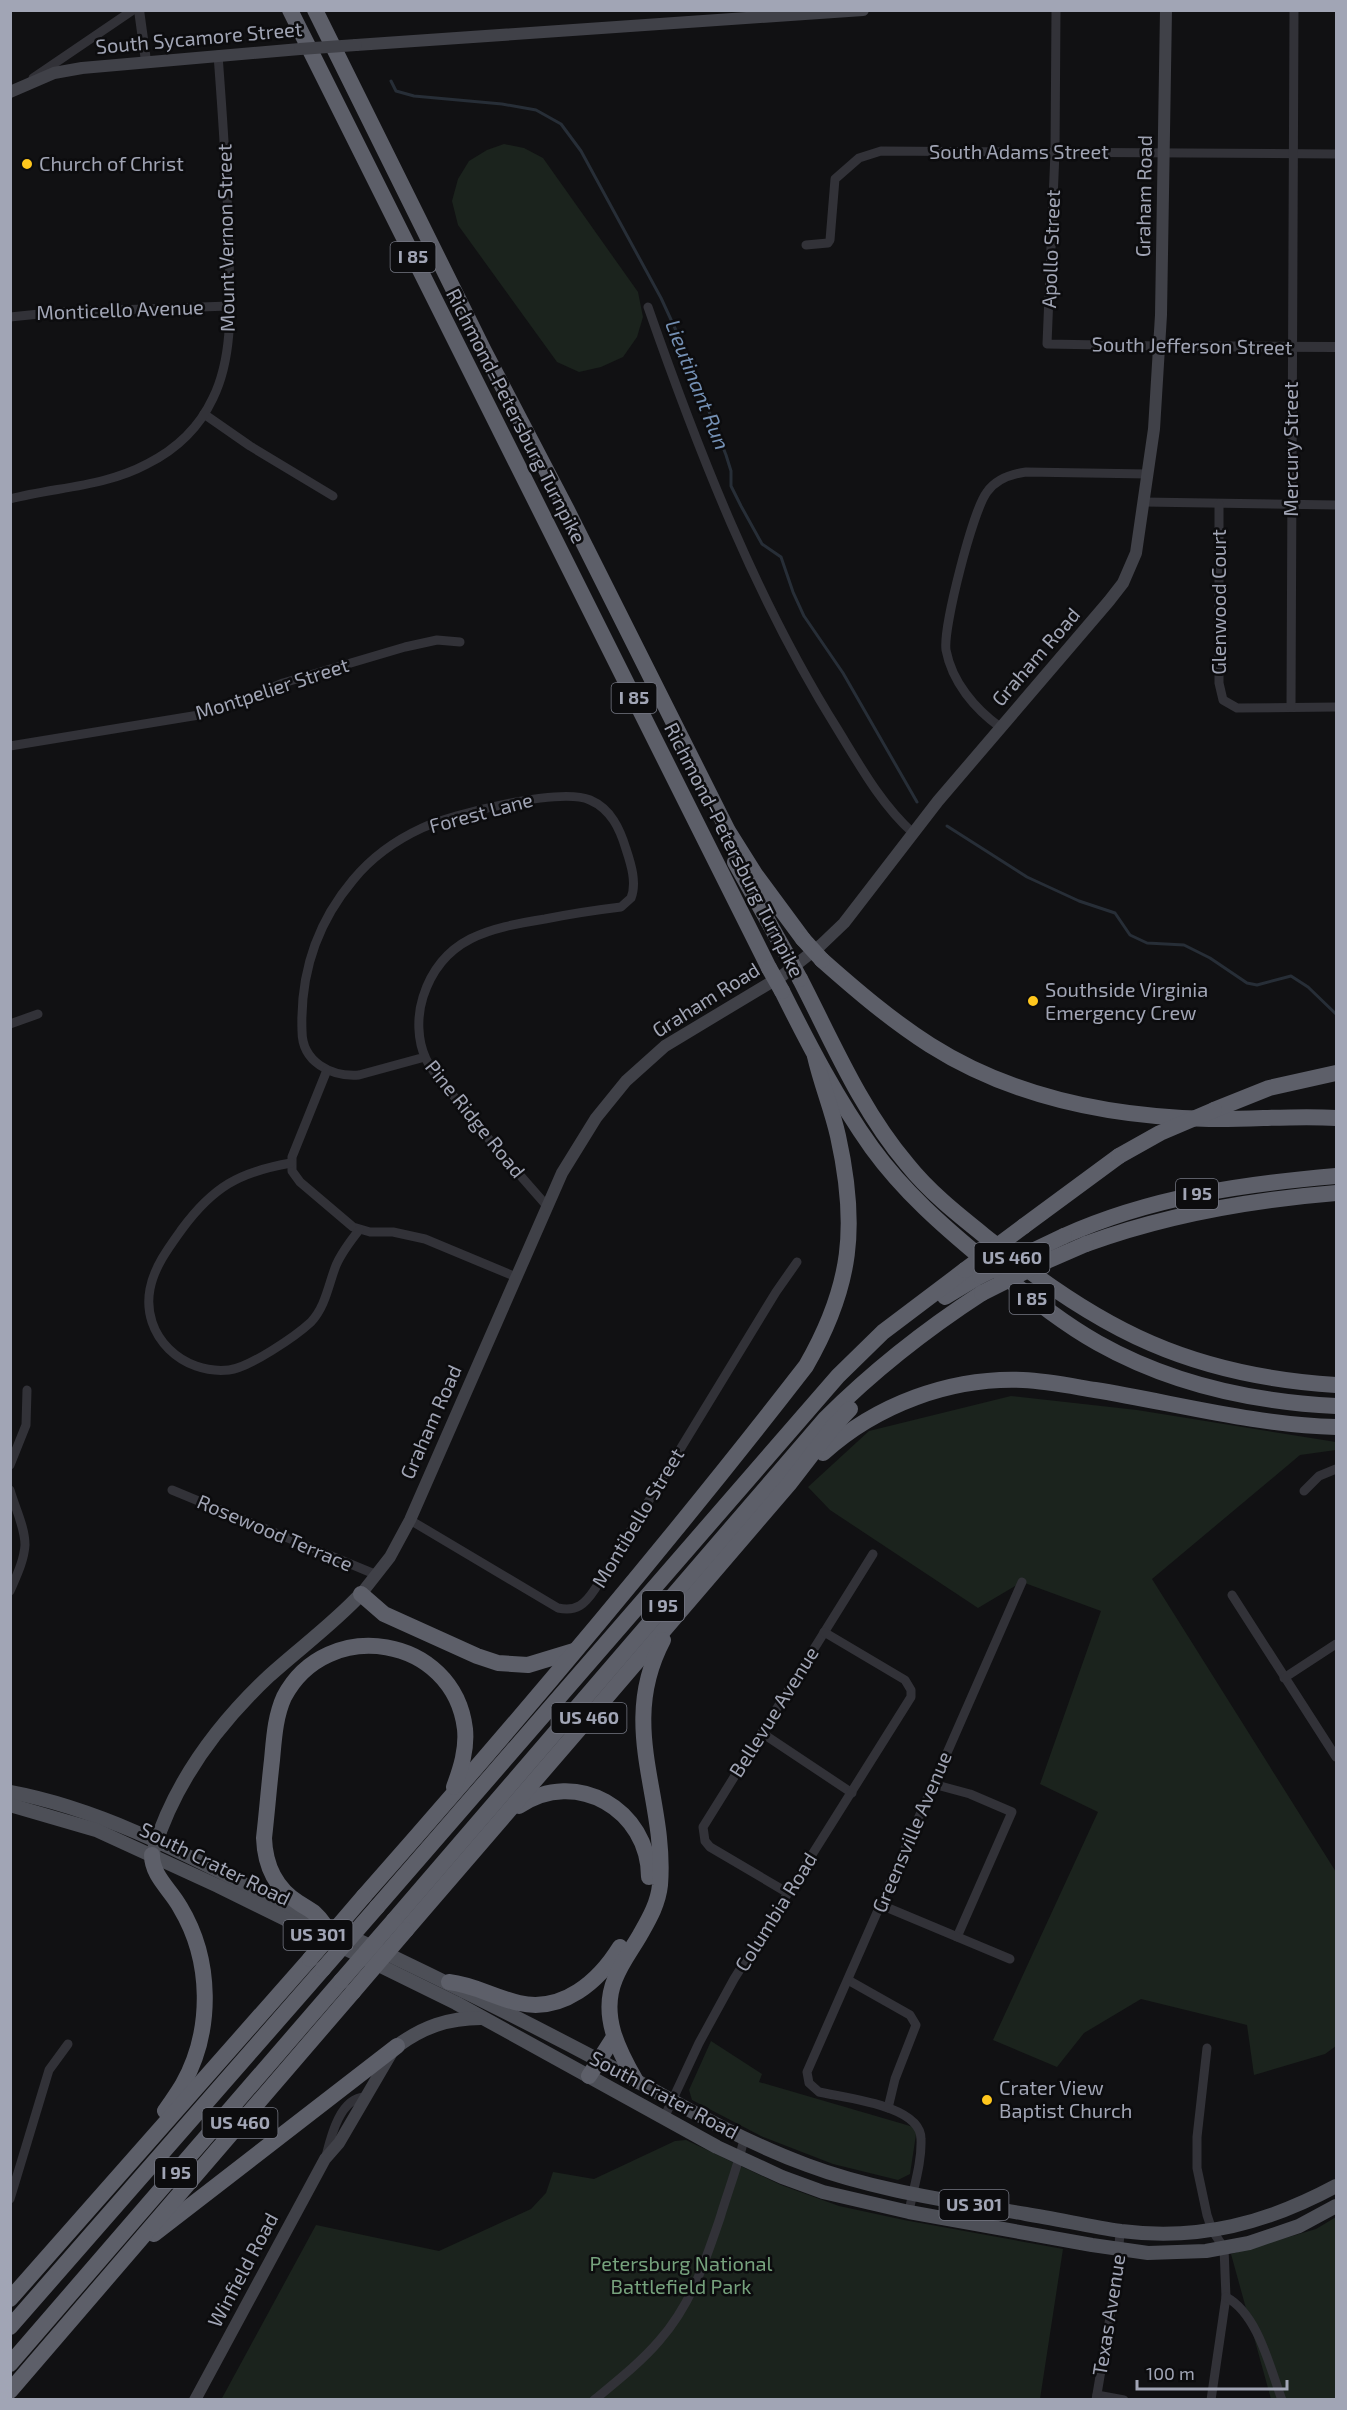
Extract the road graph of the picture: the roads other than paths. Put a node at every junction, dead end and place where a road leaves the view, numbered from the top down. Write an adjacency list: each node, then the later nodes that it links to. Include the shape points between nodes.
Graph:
1 (133, 10): 12 (street)
2 (139, 10): 11 (street)
3 (290, 10): 43 (highway, Richmond-Petersburg Turnpike / I 85, bridge)
4 (315, 10): 38 (highway, Richmond-Petersburg Turnpike / I 85)
5 (863, 10): 9 (main road, South Sycamore Street)
6 (1056, 10): 13 (street, Apollo Street)
7 (1166, 10): 14 (main road, Graham Road)
8 (1294, 10): 15 (street, Mercury Street)
9 (858, 11): 10 (main road, South Sycamore Street, bridge)
10 (218, 55): 11 (main road, South Sycamore Street); 18 (street, Mount Vernon Street, via 228,212)
11 (146, 61): 12 (main road, South Sycamore Street, via 54,73)
12 (14, 90)
13 (1055, 152): 14 (street, South Adams Street); 17 (street, South Adams Street, via 870,154 835,179 828,243); 21 (street, Apollo Street)
14 (1164, 153): 15 (street, South Adams Street); 22 (main road, Graham Road)
15 (1293, 154): 16 (street, South Adams Street); 23 (street, Mercury Street)
16 (1336, 154)
17 (806, 245)
18 (229, 306): 20 (street, Monticello Avenue); 25 (street, Mount Vernon Street, via 225,359 214,398)
19 (648, 307): 39 (street, via 722,501 788,646 885,804)
20 (10, 317)
21 (1047, 344): 22 (street, South Jefferson Street)
22 (1159, 346): 23 (street, South Jefferson Street); 26 (main road, Graham Road)
23 (1291, 347): 24 (street, South Jefferson Street); 31 (street, Mercury Street)
24 (1336, 347)
25 (204, 414): 27 (street); 28 (street, Mount Vernon Street, via 182,441 146,465 93,483)
26 (1148, 474): 29 (main road, Graham Road); 36 (street, via 1026,471 994,484 980,502 947,625 946,650 967,696)
27 (333, 496)
28 (10, 499)
29 (1144, 502): 30 (street); 36 (main road, Graham Road, via 1136,553 1123,583)
30 (1219, 504): 31 (street); 34 (street, Glenwood Court, via 1219,684 1223,700 1237,708)
31 (1292, 505): 32 (street); 34 (street, Mercury Street)
32 (1336, 506)
33 (460, 642): 37 (street, Montpelier Street, via 437,640 405,647 283,683 206,714)
34 (1291, 707): 35 (street)
35 (1336, 707)
36 (1000, 727): 39 (main road, Graham Road)
37 (10, 746)
38 (706, 789): 48 (highway, Richmond-Petersburg Turnpike / I 85, bridge, via 755,874 803,939 876,1006 931,1046 979,1071 1053,1098 1137,1115); 61 (highway, US 460, bridge, via 721,837 859,1093 906,1163 944,1202 1041,1281 1099,1319 1163,1349 1264,1377)
39 (913, 832): 54 (main road, Graham Road, via 865,898 821,945 764,987 665,1046 626,1081 578,1144)
40 (614, 908): 44 (street, Pine Ridge Road, via 498,927 451,951 432,974 422,1000 420,1032); 45 (street, Forest Lane, via 627,904 634,892 630,861 615,821 590,799 549,796 454,817 403,838 366,867 330,910 306,971 301,1009 303,1043 312,1058)
41 (38, 1014): 42 (street)
42 (10, 1024)
43 (815, 1056): 63 (highway, Richmond-Petersburg Turnpike / I 85, via 872,1148 908,1192 944,1227 1073,1328 1124,1357 1200,1385 1262,1399); 79 (highway, US 460, via 837,1134 849,1206 849,1248 830,1321 806,1366)
44 (425, 1057): 45 (street, via 359,1075); 54 (street, Pine Ridge Road)
45 (327, 1070): 50 (street)
46 (1336, 1073): 58 (highway, bridge, via 1269,1088 1160,1133 1119,1156 1024,1226)
47 (1336, 1111): 48 (highway)
48 (1251, 1118): 49 (highway, Richmond-Petersburg Turnpike / I 85)
49 (1336, 1118)
50 (291, 1163): 56 (street, via 300,1182); 56 (street, via 234,1180 207,1198 153,1276 149,1299 153,1324 170,1351 198,1367 228,1370 252,1363 318,1313 335,1266)
51 (1336, 1176): 58 (highway, I 95, bridge, via 1274,1181 1177,1198 1096,1222)
52 (1336, 1193): 55 (highway, I 95)
53 (1336, 1203): 55 (highway)
54 (547, 1206): 59 (main road, Graham Road)
55 (1218, 1207): 60 (highway, I 95, bridge, via 1148,1223 1086,1244 1040,1263)
56 (359, 1230): 59 (street, via 409,1234)
57 (797, 1262): 72 (street, Montibello Street, via 620,1550 581,1606 558,1608)
58 (972, 1273): 65 (highway, I 95, via 838,1376)
59 (516, 1276): 72 (main road, Graham Road)
60 (953, 1312): 68 (highway, US 460, via 935,1334 892,1369 833,1427); 98 (highway, I 95, via 884,1363 825,1419)
61 (1336, 1385)
62 (27, 1390): 66 (street, via 26,1425)
63 (1336, 1406)
64 (1336, 1427): 68 (highway, via 1275,1423 1048,1383 995,1381 945,1388 875,1415 840,1438)
65 (764, 1461): 79 (highway); 95 (highway, I 95)
66 (10, 1465)
67 (1336, 1469): 71 (street, via 1319,1476)
68 (789, 1484): 80 (highway, US 460)
69 (10, 1490): 76 (street, via 25,1545)
70 (172, 1490): 74 (street, Rosewood Terrace)
71 (1304, 1491)
72 (410, 1520): 74 (main road, Graham Road)
73 (873, 1554): 81 (street, Bellevue Avenue)
74 (377, 1575): 77 (main road, Graham Road)
75 (1022, 1582): 87 (street, Greensville Avenue)
76 (10, 1591)
77 (361, 1594): 83 (highway, via 384,1614 498,1663 528,1665); 93 (main road, Graham Road, via 221,1725 186,1779)
78 (1232, 1595): 84 (street)
79 (619, 1599): 83 (highway, US 460)
80 (676, 1616): 92 (highway, US 460); 106 (highway, via 648,1673 642,1710 660,1887 652,1914 615,1979 610,2002)
81 (824, 1632): 85 (street, Bellevue Avenue); 89 (street, Columbia Road, via 908,1684 911,1697)
82 (1336, 1644): 84 (street)
83 (575, 1651): 90 (highway, US 460)
84 (1284, 1678): 86 (street)
85 (762, 1733): 89 (street); 94 (street, Bellevue Avenue, via 702,1834 708,1845)
86 (1336, 1757)
87 (933, 1784): 96 (street, Greensville Avenue); 99 (street, via 1012,1812)
88 (10, 1792): 93 (main road, South Crater Road / US 301, via 91,1814)
89 (852, 1793): 94 (street, Columbia Road)
90 (449, 1799): 95 (highway, US 460); 97 (highway, via 463,1761 465,1729 456,1698 432,1668 395,1649 363,1645 334,1652 300,1675 284,1698 277,1720 264,1850 276,1883 298,1903 315,1911)
91 (10, 1805): 93 (main road, South Crater Road / US 301)
92 (501, 1820): 98 (highway, US 460); 103 (highway, via 548,1792 578,1792 604,1800 632,1823 645,1847 649,1868 647,1899 609,1965 571,1996 545,2004 519,2003 469,1984)
93 (154, 1849): 97 (main road, South Crater Road / US 301); 105 (main road, South Crater Road / US 301); 118 (highway, via 154,1870 176,1899 194,1935 204,1976 204,2018 183,2084)
94 (788, 1893): 113 (street, Columbia Road, via 729,1988)
95 (371, 1902): 101 (highway, US 460, bridge)
96 (881, 1905): 99 (street); 102 (street, Greensville Avenue)
97 (324, 1924): 103 (main road, South Crater Road / US 301)
98 (400, 1925): 104 (highway, I 95, bridge)
99 (957, 1936): 100 (street)
100 (1010, 1959)
101 (316, 1964): 118 (highway, US 460); 131 (highway, I 95)
102 (848, 1980): 114 (street, via 914,2019 915,2030); 114 (street, Greensville Avenue, via 807,2072 809,2083 819,2092)
103 (449, 1982): 110 (main road, South Crater Road / US 301)
104 (347, 1986): 128 (highway, US 460); 132 (highway, I 95)
105 (482, 2018): 108 (main road, Winfield Road, via 433,2025); 111 (main road, South Crater Road / US 301)
106 (614, 2037): 110 (highway); 112 (highway)
107 (68, 2044): 121 (street, via 50,2070)
108 (397, 2046): 128 (highway); 135 (main road, Winfield Road, via 339,2143 325,2159)
109 (1207, 2048): 125 (street, via 1196,2151 1201,2192)
110 (598, 2060): 111 (highway); 112 (main road, South Crater Road / US 301)
111 (589, 2076): 115 (main road, South Crater Road / US 301)
112 (636, 2081): 113 (main road, South Crater Road / US 301)
113 (672, 2101): 115 (street, Columbia Road); 116 (main road, South Crater Road / US 301)
114 (888, 2108): 120 (street, via 908,2116 921,2134)
115 (664, 2118): 117 (main road, South Crater Road / US 301)
116 (744, 2139): 117 (street); 120 (main road, South Crater Road / US 301, via 831,2173)
117 (740, 2158): 123 (main road, South Crater Road / US 301, via 823,2192); 136 (street, via 705,2264 686,2304 637,2364)
118 (115, 2180): 130 (highway, US 460)
119 (1336, 2186): 125 (main road, South Crater Road / US 301, via 1264,2219)
120 (912, 2193): 123 (street); 124 (main road, South Crater Road / US 301)
121 (10, 2199)
122 (1336, 2206): 126 (main road, South Crater Road / US 301, via 1299,2226)
123 (909, 2212): 127 (main road, South Crater Road / US 301)
124 (1120, 2230): 125 (main road, South Crater Road / US 301, via 1173,2234); 127 (street, Texas Avenue)
125 (1212, 2230): 126 (street)
126 (1224, 2248): 127 (main road, South Crater Road / US 301, via 1148,2253); 129 (street)
127 (1119, 2249): 134 (street, Texas Avenue)
128 (127, 2255): 133 (highway, US 460)
129 (1226, 2297): 138 (street); 139 (street, via 1248,2316)
130 (10, 2299)
131 (10, 2327)
132 (10, 2364)
133 (10, 2391)
134 (1097, 2397): 137 (street)
135 (195, 2400)
136 (594, 2400)
137 (1124, 2400)
138 (1211, 2400)
139 (1282, 2400)

